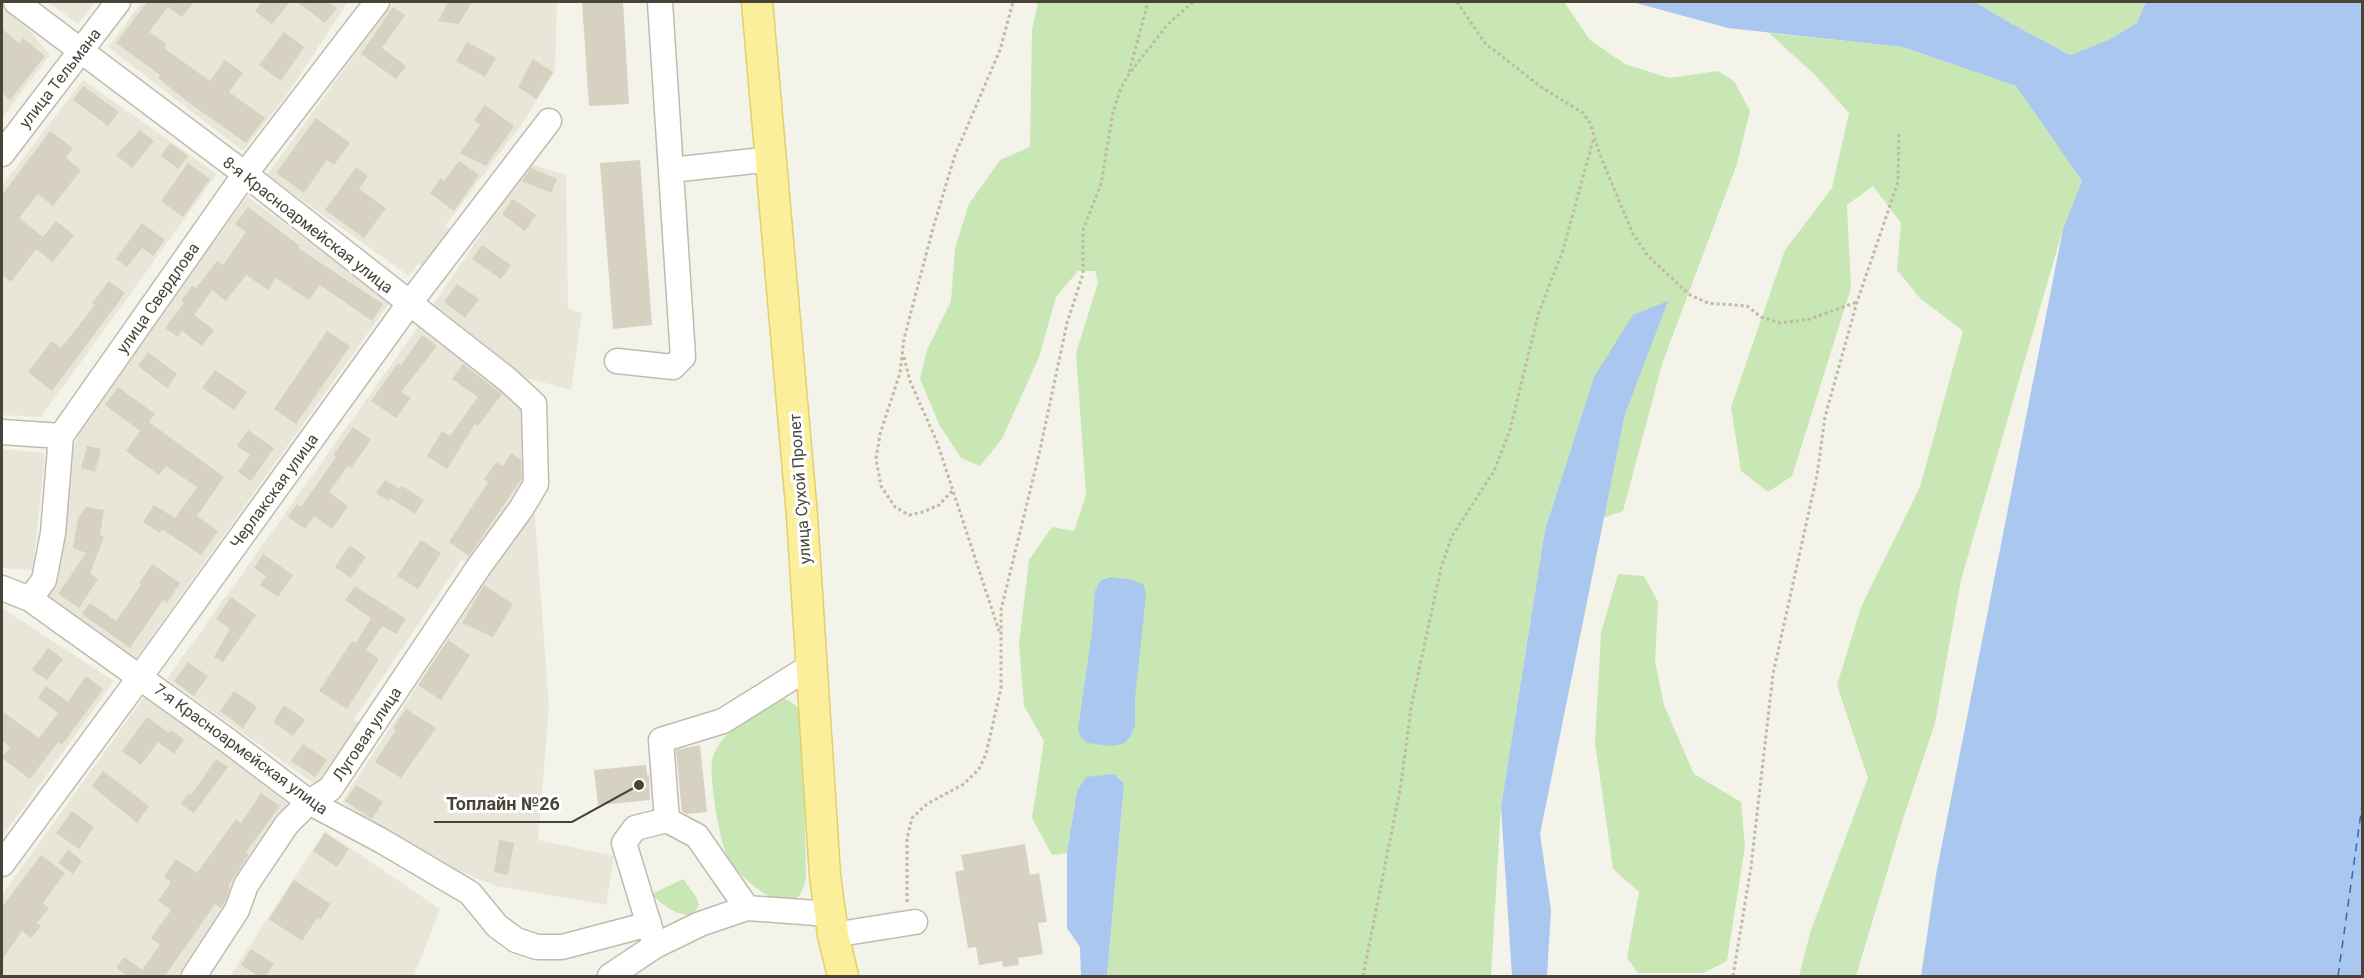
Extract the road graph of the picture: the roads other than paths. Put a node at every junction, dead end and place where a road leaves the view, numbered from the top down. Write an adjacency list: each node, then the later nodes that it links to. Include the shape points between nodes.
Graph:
1 (16, 2): 6 (street, 8-я Красноармейская улица)
2 (118, 2): 6 (street, улица Тельмана)
3 (377, 2): 11 (street, улица Свердлова)
4 (660, 2): 10 (street)
5 (757, 2): 9 (main road, улица Сухой Пролет)
6 (81, 51): 8 (street, улица Тельмана); 11 (street, 8-я Красноармейская улица)
7 (549, 121): 12 (street, Черлакская улица)
8 (2, 154)
9 (772, 159): 10 (street); 19 (main road, улица Сухой Пролет)
10 (671, 170): 13 (street, via 683,357 673,367)
11 (245, 174): 12 (street, 8-я Красноармейская улица); 15 (street, улица Свердлова)
12 (409, 304): 16 (street, 8-я Красноармейская улица, via 534,404); 20 (street, Черлакская улица)
13 (617, 361)
14 (2, 432): 15 (street)
15 (61, 436): 18 (street, via 53,533 44,580)
16 (536, 484): 21 (street, Луговая улица, via 330,789)
17 (2, 588): 18 (street)
18 (30, 599): 20 (street, 7-я Красноармейская улица)
19 (811, 666): 22 (street, via 723,721 662,740); 26 (main road, улица Сухой Пролет)
20 (140, 677): 21 (street, 7-я Красноармейская улица); 23 (street, Черлакская улица)
21 (309, 802): 27 (street, 7-я Красноармейская улица, via 470,893 497,926 516,940 562,947); 28 (street, Луговая улица, via 287,824 246,885 237,910)
22 (667, 820): 24 (street, via 697,836); 27 (street, via 635,828 624,843)
23 (2, 864)
24 (747, 908): 26 (street); 27 (street)
25 (906, 923): 26 (street)
26 (831, 925): 30 (main road, улица Сухой Пролет)
27 (652, 935): 29 (street)
28 (194, 976)
29 (610, 976)
30 (843, 976)

